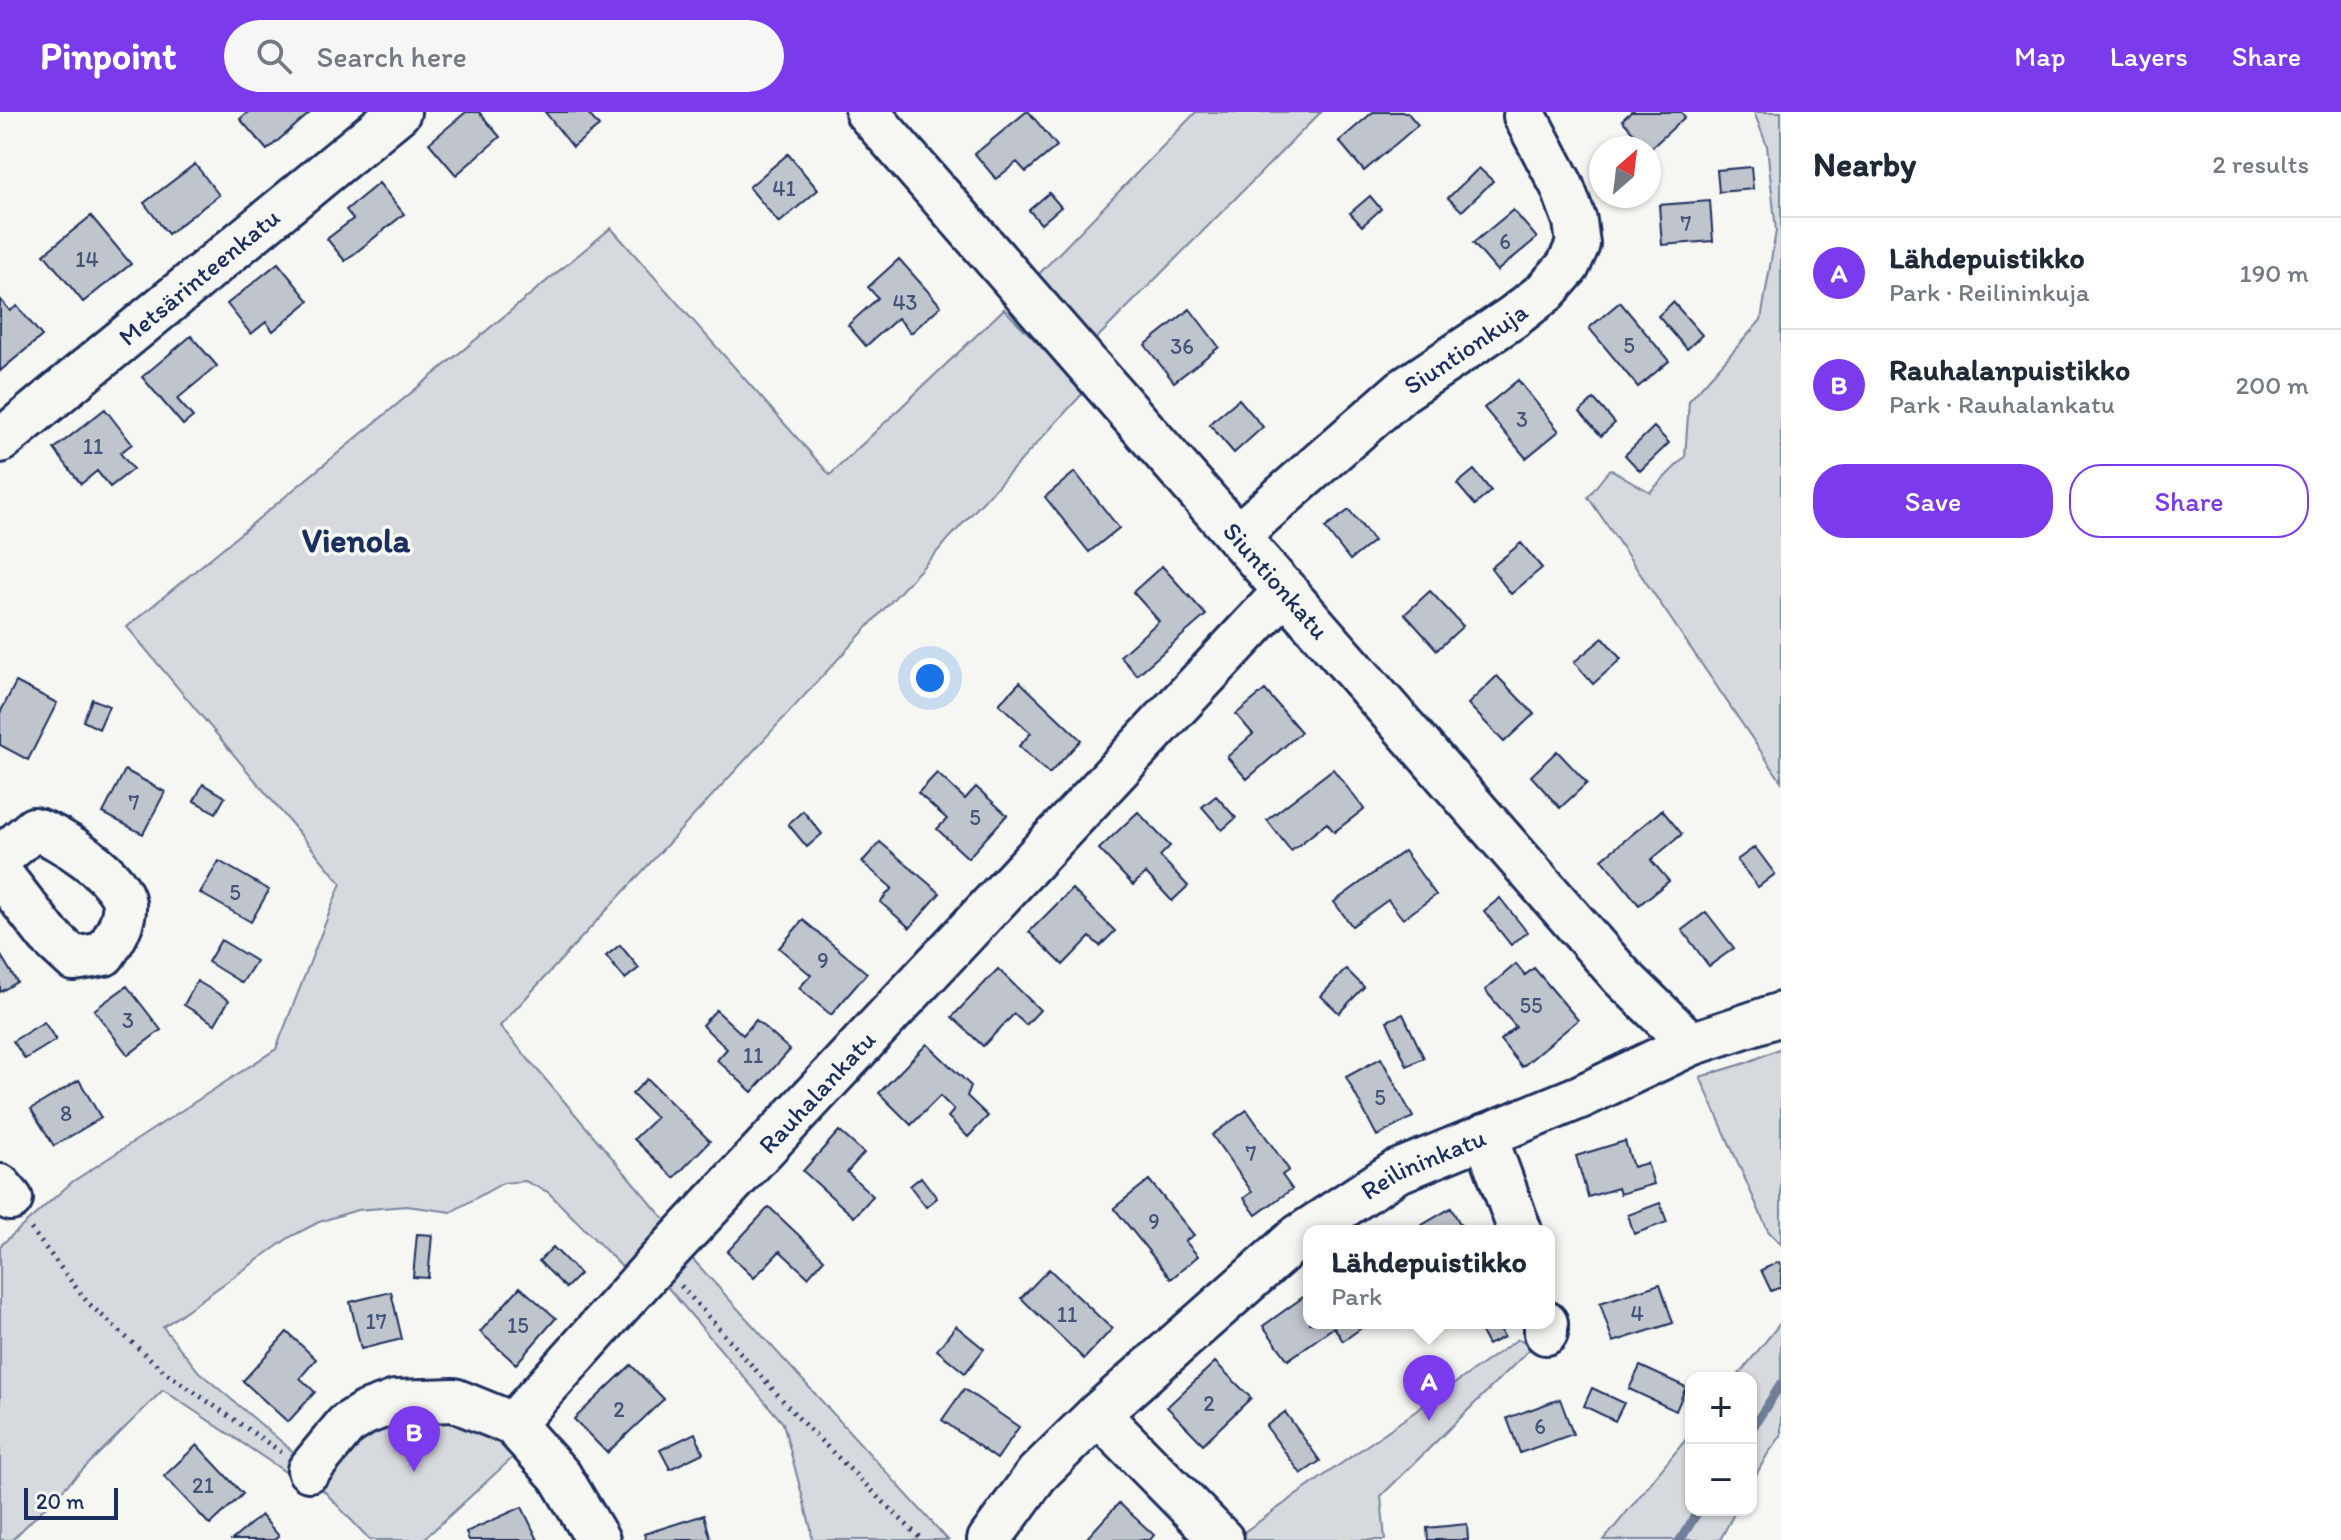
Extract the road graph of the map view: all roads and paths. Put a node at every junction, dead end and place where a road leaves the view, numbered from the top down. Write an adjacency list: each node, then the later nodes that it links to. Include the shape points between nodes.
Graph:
1 (399, 112): 4 (street, Metsärinteenkatu)
2 (867, 112): 5 (street, Siuntionkatu)
3 (1525, 116): 5 (street, Siuntionkuja, via 1575,221 1578,244 1568,266 1513,317 1402,391)
4 (0, 441)
5 (1237, 536): 6 (street, Siuntionkatu)
6 (1286, 590): 10 (street, Siuntionkatu, via 1622,977); 16 (street, Rauhalankatu)
7 (0, 858): 8 (street, via 34,829 45,832 115,884 124,903 118,934 104,954 74,959 48,935)
8 (0, 873)
9 (1781, 1014): 10 (street, Reilininkatu)
10 (1691, 1044): 11 (street, Reilininkatu)
11 (1485, 1135): 13 (street, Reilininkatu, via 1396,1172); 14 (street)
12 (6, 1193): 19 (path, via 88,1303 165,1372)
13 (1316, 1225)
14 (1518, 1225)
15 (1303, 1233): 17 (street, Reilininkatu)
16 (659, 1261): 18 (street, Rauhalankatu); 21 (path, via 802,1422)
17 (1098, 1414): 22 (street, Reilininkatu, via 1037,1474); 23 (street)
18 (513, 1424): 19 (street, via 454,1400 395,1402 346,1425); 20 (street, via 560,1476)
19 (309, 1470)
20 (598, 1540)
21 (922, 1540)
22 (989, 1540)
23 (1222, 1540)

